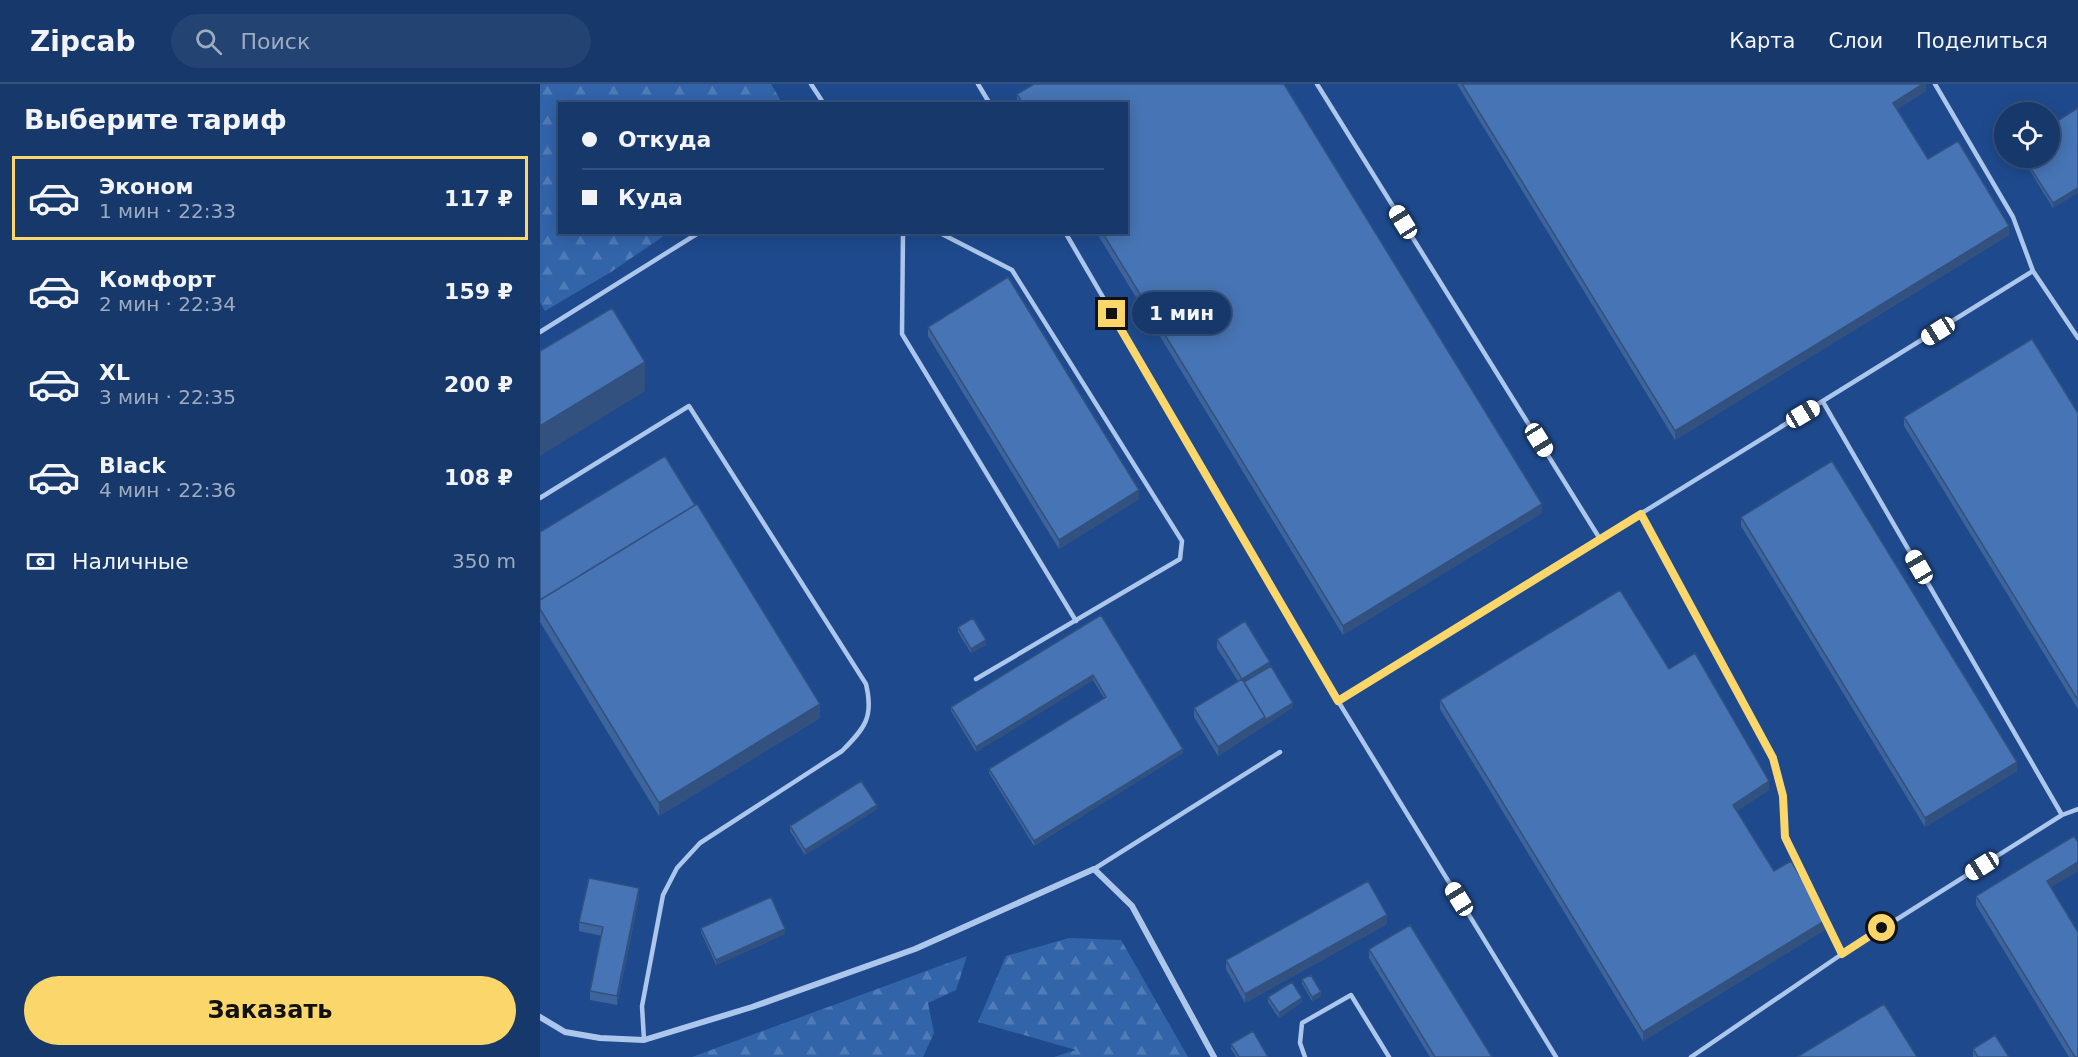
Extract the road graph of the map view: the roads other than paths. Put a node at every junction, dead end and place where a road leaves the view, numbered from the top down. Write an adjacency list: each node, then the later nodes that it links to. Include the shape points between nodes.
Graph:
1 (811, 84): 5 (lane)
2 (978, 84): 6 (lane)
3 (1317, 84): 17 (lane)
4 (1935, 84): 11 (lane, via 2013,217)
5 (823, 102)
6 (989, 102)
7 (697, 234): 12 (lane)
8 (903, 234): 18 (lane, via 902,334)
9 (943, 234): 18 (lane, via 1012,270 1182,541 1180,559)
10 (1066, 234): 20 (lane)
11 (2033, 271): 13 (lane); 14 (lane)
12 (541, 329)
13 (2078, 338)
14 (1823, 402): 16 (lane); 23 (lane)
15 (540, 498): 27 (lane, via 689,406 866,684 870,701 860,733 842,751 699,843 678,868 663,895 642,1006)
16 (1641, 514): 17 (lane); 25 (lane, via 1773,758 1783,796 1785,837)
17 (1600, 539): 20 (lane)
18 (1076, 621): 19 (lane)
19 (976, 679)
20 (1338, 701): 31 (lane)
21 (1280, 753): 24 (lane)
22 (2078, 809): 23 (lane)
23 (2062, 815): 25 (lane)
24 (1094, 869): 27 (street, via 915,949 752,1007); 28 (street, via 1132,906)
25 (1842, 954): 32 (lane)
26 (540, 1017): 27 (street, via 565,1032)
27 (644, 1040)
28 (1214, 1057)
29 (1305, 1057): 30 (lane, via 1300,1042 1302,1023 1351,994)
30 (1389, 1057)
31 (1556, 1057)
32 (1691, 1057)

